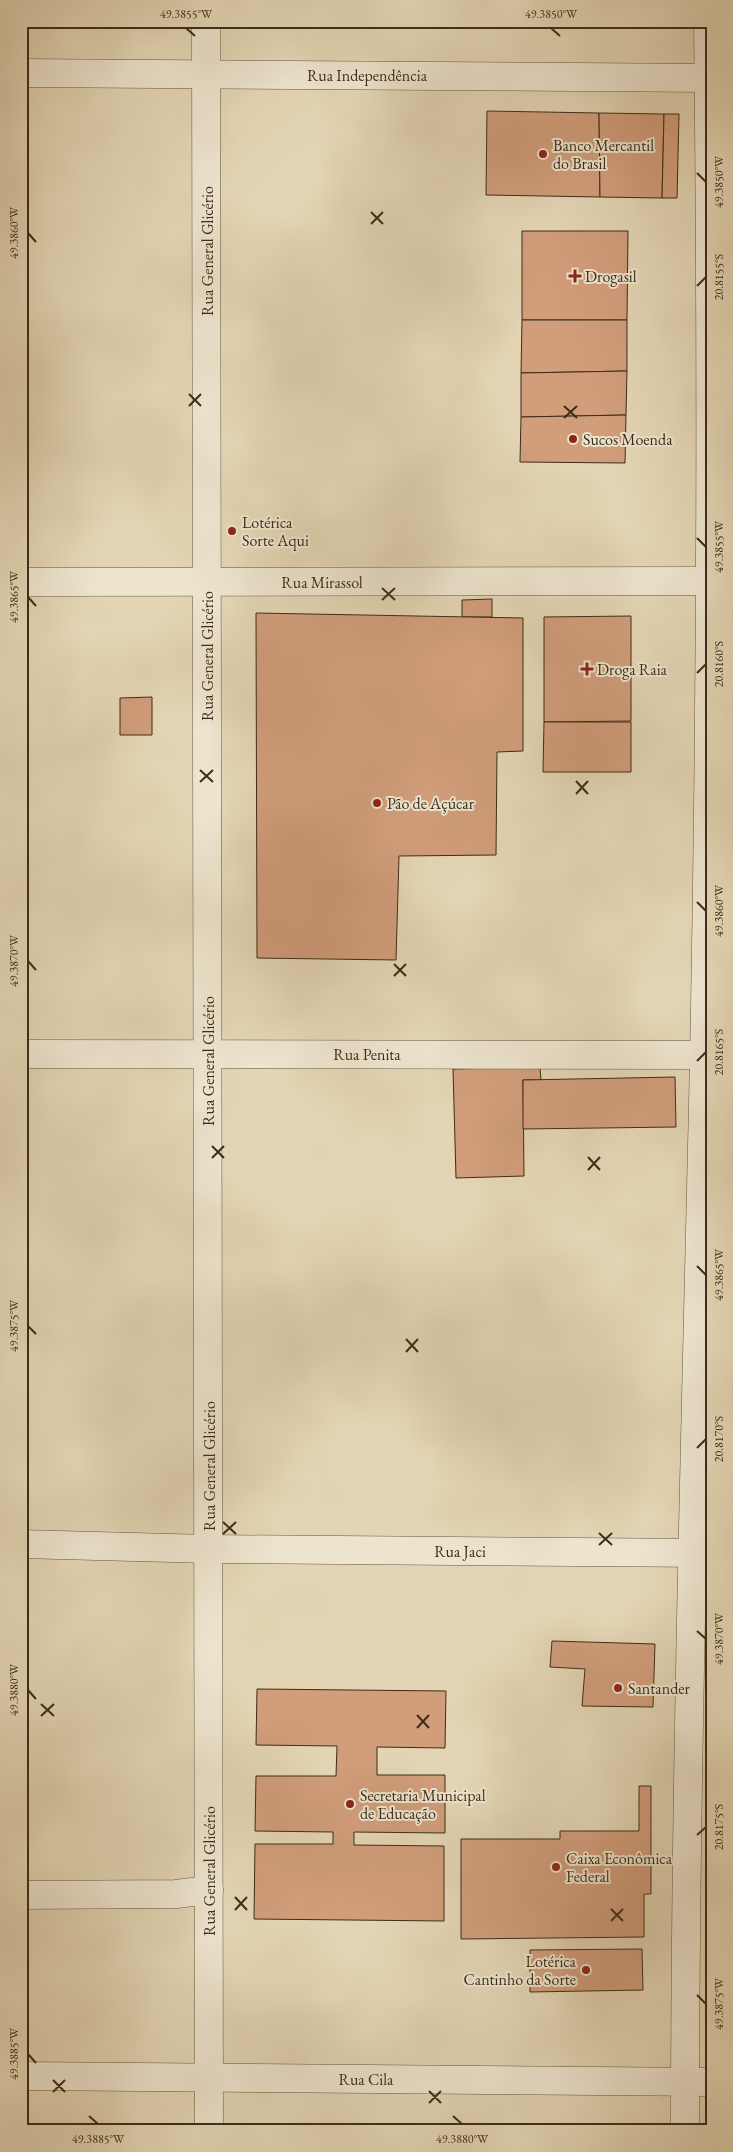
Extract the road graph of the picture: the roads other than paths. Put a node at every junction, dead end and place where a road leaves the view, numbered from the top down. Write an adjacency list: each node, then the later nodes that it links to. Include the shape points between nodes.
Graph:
1 (206, 21): 4 (street, Rua General Glicério)
2 (708, 21): 5 (street)
3 (21, 73): 4 (street, Rua Independência)
4 (206, 74): 5 (street, Rua Independência); 8 (street, Rua General Glicério)
5 (710, 78): 6 (street)
6 (711, 581): 8 (street, Rua Mirassol); 11 (street)
7 (21, 582): 8 (street, Rua Mirassol)
8 (207, 582): 10 (street, Rua General Glicério)
9 (21, 1054): 10 (street, Rua Penita)
10 (208, 1054): 11 (street, Rua Penita); 13 (street, Rua General Glicério)
11 (708, 1055): 14 (street)
12 (21, 1544): 13 (street, Rua Jaci)
13 (209, 1549): 14 (street, Rua Jaci); 15 (street, Rua General Glicério)
14 (702, 1553): 19 (street)
15 (209, 1890): 16 (street, via 176,1894); 18 (street, Rua General Glicério)
16 (21, 1895)
17 (21, 2076): 18 (street, Rua Cila)
18 (209, 2078): 19 (street, Rua Cila); 21 (street, Rua General Glicério)
19 (685, 2081): 20 (street, Rua Cila); 22 (street)
20 (712, 2082)
21 (209, 2131)
22 (685, 2131)

